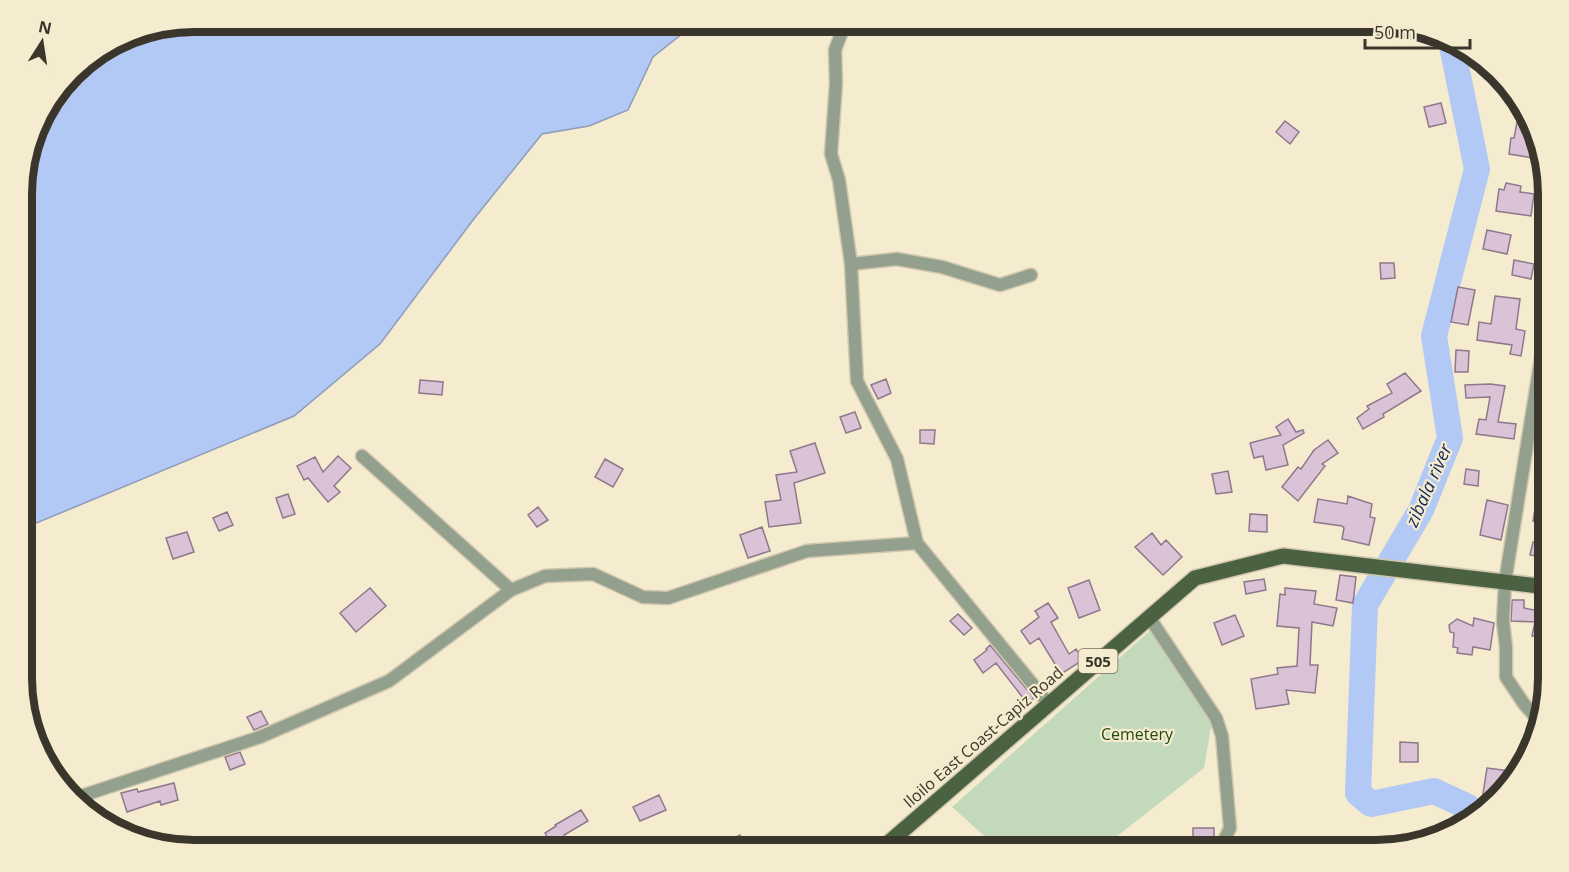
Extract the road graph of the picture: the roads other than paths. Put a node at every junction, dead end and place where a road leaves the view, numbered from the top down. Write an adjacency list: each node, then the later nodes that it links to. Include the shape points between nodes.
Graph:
1 (842, 32): 2 (street, via 835,50 831,154 839,180)
2 (851, 264): 3 (street, via 897,259 942,267 999,285); 6 (street, via 856,381 897,459)
3 (1031, 274)
4 (1537, 383): 7 (street)
5 (362, 456): 9 (street)
6 (917, 543): 9 (street, via 807,551 668,598 643,597 593,574 545,576); 11 (street)
7 (1505, 582): 8 (main road, Iloilo East Coast-Capiz Road / 505); 10 (main road, Iloilo East Coast-Capiz Road / 505, via 1283,556 1195,578); 12 (street, via 1506,677)
8 (1537, 586)
9 (511, 590): 13 (street, via 389,681 260,737)
10 (1149, 617): 11 (main road, Iloilo East Coast-Capiz Road / 505); 15 (street, via 1216,718 1222,736 1230,828)
11 (1048, 702): 14 (main road, Iloilo East Coast-Capiz Road / 505)
12 (1533, 714)
13 (83, 796)
14 (891, 840)
15 (1224, 840)

